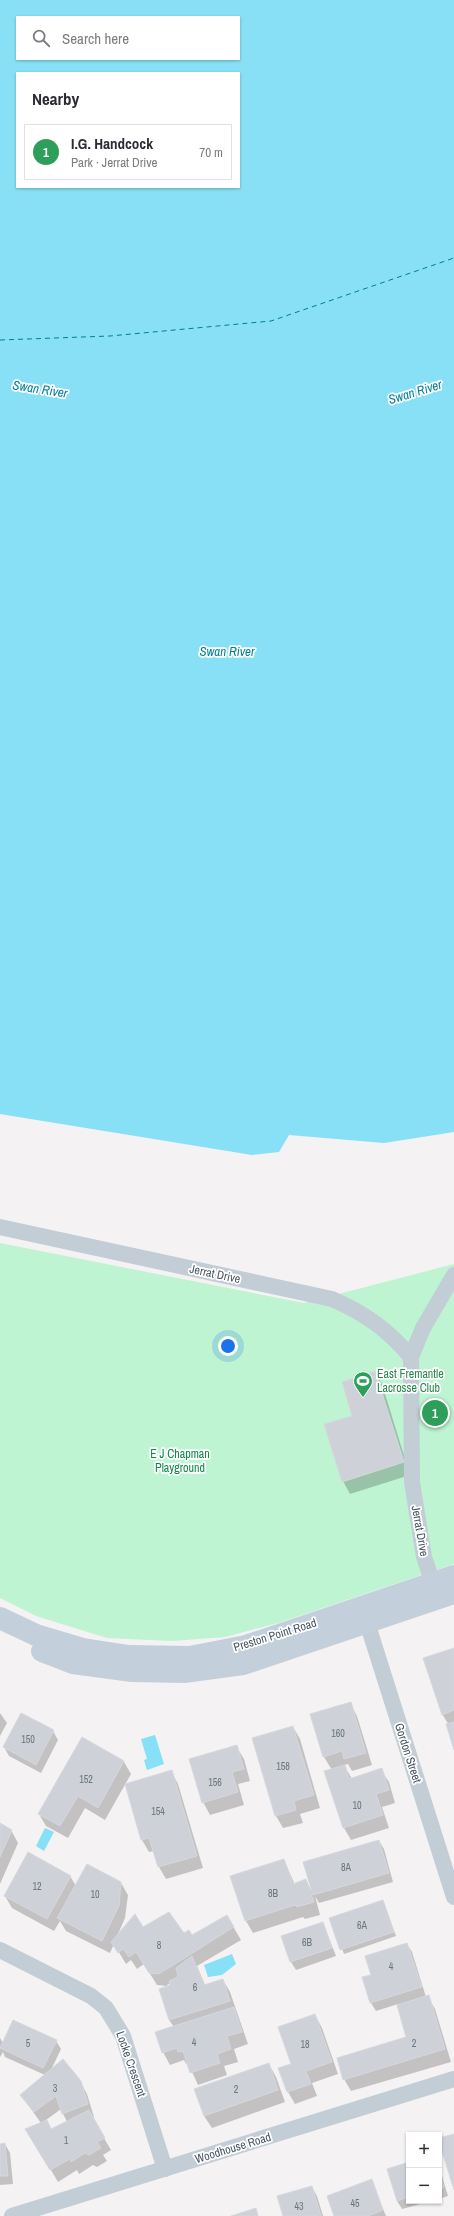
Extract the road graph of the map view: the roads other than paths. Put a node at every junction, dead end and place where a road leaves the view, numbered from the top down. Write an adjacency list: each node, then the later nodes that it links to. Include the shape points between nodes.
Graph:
1 (0, 1227): 3 (street, Jerrat Drive, via 332,1299 377,1322)
2 (454, 1275): 3 (street, Jerrat Drive, via 423,1328)
3 (411, 1358): 5 (street, Jerrat Drive, via 412,1482 424,1557)
4 (454, 1576): 5 (main road, Preston Point Road)
5 (433, 1583): 7 (main road, Preston Point Road)
6 (454, 1593): 7 (main road, Preston Point Road)
7 (365, 1616): 8 (main road, Preston Point Road, via 246,1646 190,1657 129,1656 83,1649 36,1635); 9 (main road, Preston Point Road, via 244,1664 184,1672 132,1671 73,1662); 10 (street, Gordon Street)
8 (0, 1618)
9 (0, 1634)
10 (454, 1897)
11 (0, 1950): 13 (street, Locke Crescent, via 91,1996 106,2008 123,2036)
12 (454, 2079): 13 (street, Woodhouse Road)
13 (165, 2169): 14 (street, Woodhouse Road)
14 (12, 2216)

